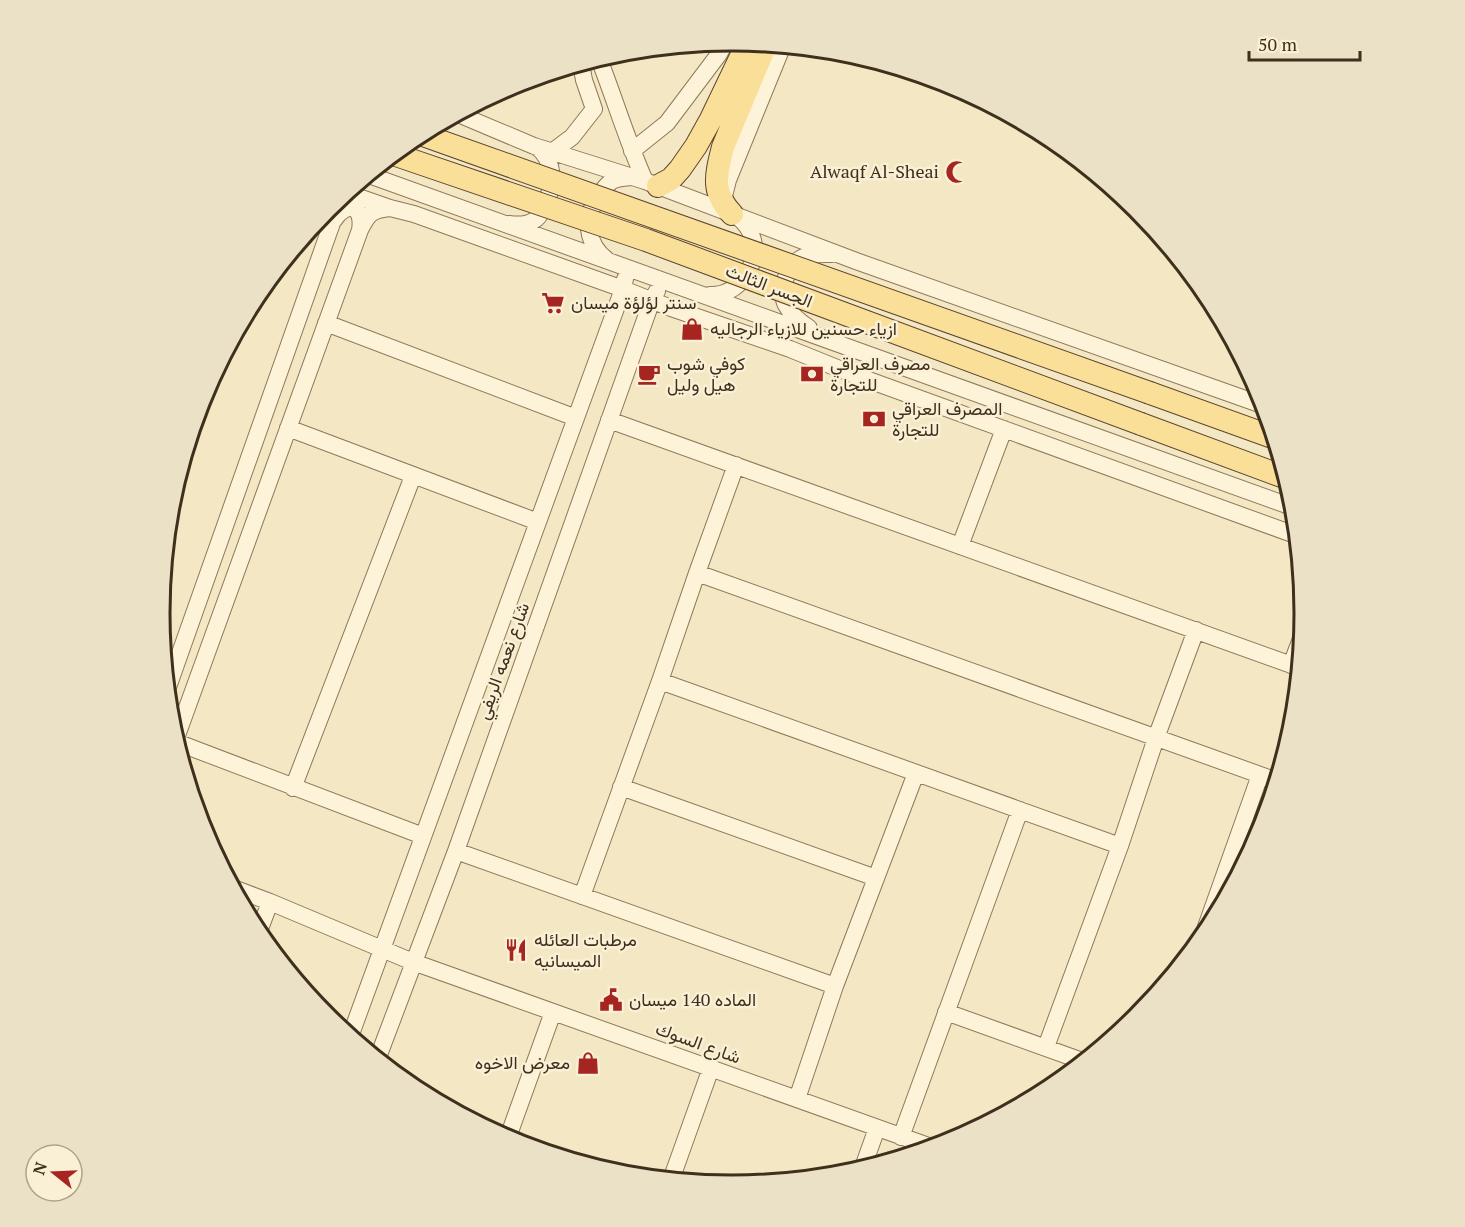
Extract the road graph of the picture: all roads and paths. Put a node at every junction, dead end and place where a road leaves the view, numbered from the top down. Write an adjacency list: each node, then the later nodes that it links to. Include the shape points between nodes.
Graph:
1 (720, 51): 10 (street, via 667,123)
2 (744, 51): 14 (main road, via 711,119 680,169 671,179)
3 (763, 52): 18 (main road, via 719,163 719,195)
4 (780, 53): 18 (street, via 726,188 724,196)
5 (602, 67): 10 (street)
6 (582, 71): 11 (street, via 594,109 572,137)
7 (467, 118): 9 (street)
8 (432, 138): 37 (main road, الجسر الثالث, bridge)
9 (534, 146): 11 (street); 21 (street, via 552,170 549,196 536,219 526,224)
10 (632, 151): 14 (street)
11 (552, 152): 14 (street)
12 (403, 158): 39 (main road, الجسر الثالث, bridge, via 646,240)
13 (378, 177): 17 (street)
14 (645, 182): 18 (street); 25 (street, via 621,178 611,181 590,211 589,235 593,245 606,259)
15 (356, 196): 16 (street)
16 (390, 208): 22 (street); 23 (street, via 371,211)
17 (460, 208): 21 (street); 22 (street)
18 (733, 214): 24 (street); 28 (street, via 746,223 753,239 751,264 738,285 727,293)
19 (335, 216): 20 (street)
20 (332, 223): 23 (street, via 342,210 352,208 361,216); 50 (street)
21 (502, 223): 25 (street)
22 (455, 229): 27 (street)
23 (360, 230): 30 (street)
24 (856, 261): 31 (street, via 832,254 800,259 789,270 783,287 784,303 797,320); 32 (street)
25 (620, 266): 26 (street); 27 (street, شارع نعمه الريفي, via 625,273)
26 (671, 283): 28 (street); 29 (street, شارع نعمه الريفي, via 660,288)
27 (623, 289): 29 (street); 33 (street, شارع نعمه الريفي)
28 (706, 295): 31 (street)
29 (652, 300): 34 (street, شارع نعمه الريفي); 36 (street)
30 (326, 323): 33 (street); 35 (street)
31 (831, 340): 41 (street)
32 (1253, 402)
33 (576, 418): 43 (street, شارع نعمه الريفي)
34 (609, 420): 38 (street); 65 (street, شارع نعمه الريفي)
35 (288, 428): 40 (street); 53 (street)
36 (1004, 429): 44 (street); 46 (street)
37 (1265, 435)
38 (736, 465): 46 (street); 47 (street)
39 (1277, 474)
40 (413, 476): 43 (street); 60 (street)
41 (1277, 501): 42 (street); 44 (street)
42 (1284, 504)
43 (538, 522): 63 (street, شارع نعمه الريفي)
44 (1269, 525): 45 (street)
45 (1289, 532)
46 (960, 546): 48 (street)
47 (697, 573): 51 (street); 55 (street)
48 (1196, 630): 49 (street); 55 (street)
49 (1292, 665)
50 (173, 672)
51 (660, 681): 57 (street); 61 (street)
52 (177, 700): 53 (street)
53 (189, 704): 54 (street)
54 (182, 726)
55 (1156, 738): 58 (street); 64 (street)
56 (186, 746): 60 (street)
57 (916, 773): 62 (street); 66 (street)
58 (1260, 775): 59 (street); 70 (street)
59 (1270, 778)
60 (293, 788): 63 (street)
61 (621, 788): 66 (street); 68 (street)
62 (1020, 810): 64 (street); 76 (street)
63 (423, 836): 72 (street, شارع نعمه الريفي)
64 (1120, 846): 78 (street)
65 (456, 850): 68 (street); 73 (street, شارع نعمه الريفي)
66 (876, 878): 74 (street)
67 (243, 892): 69 (street, شارع السوك)
68 (582, 896): 74 (street)
69 (270, 902): 71 (street); 72 (street, شارع السوك)
70 (1214, 904)
71 (262, 922)
72 (382, 950): 73 (street, شارع السوك); 77 (street, شارع نعمه الريفي)
73 (413, 962): 75 (street, شارع السوك); 79 (street, شارع نعمه الريفي)
74 (836, 986): 82 (street)
75 (553, 1012): 81 (street, شارع السوك); 84 (street)
76 (946, 1012): 78 (street); 85 (street)
77 (353, 1028)
78 (1046, 1047): 80 (street)
79 (380, 1052)
80 (1076, 1059)
81 (711, 1068): 82 (street, شارع السوك); 88 (street)
82 (797, 1099): 83 (street, شارع السوك)
83 (877, 1128): 85 (street, شارع السوك); 87 (street)
84 (511, 1130)
85 (901, 1137): 86 (street, شارع السوك)
86 (920, 1143)
87 (866, 1160)
88 (674, 1173)

